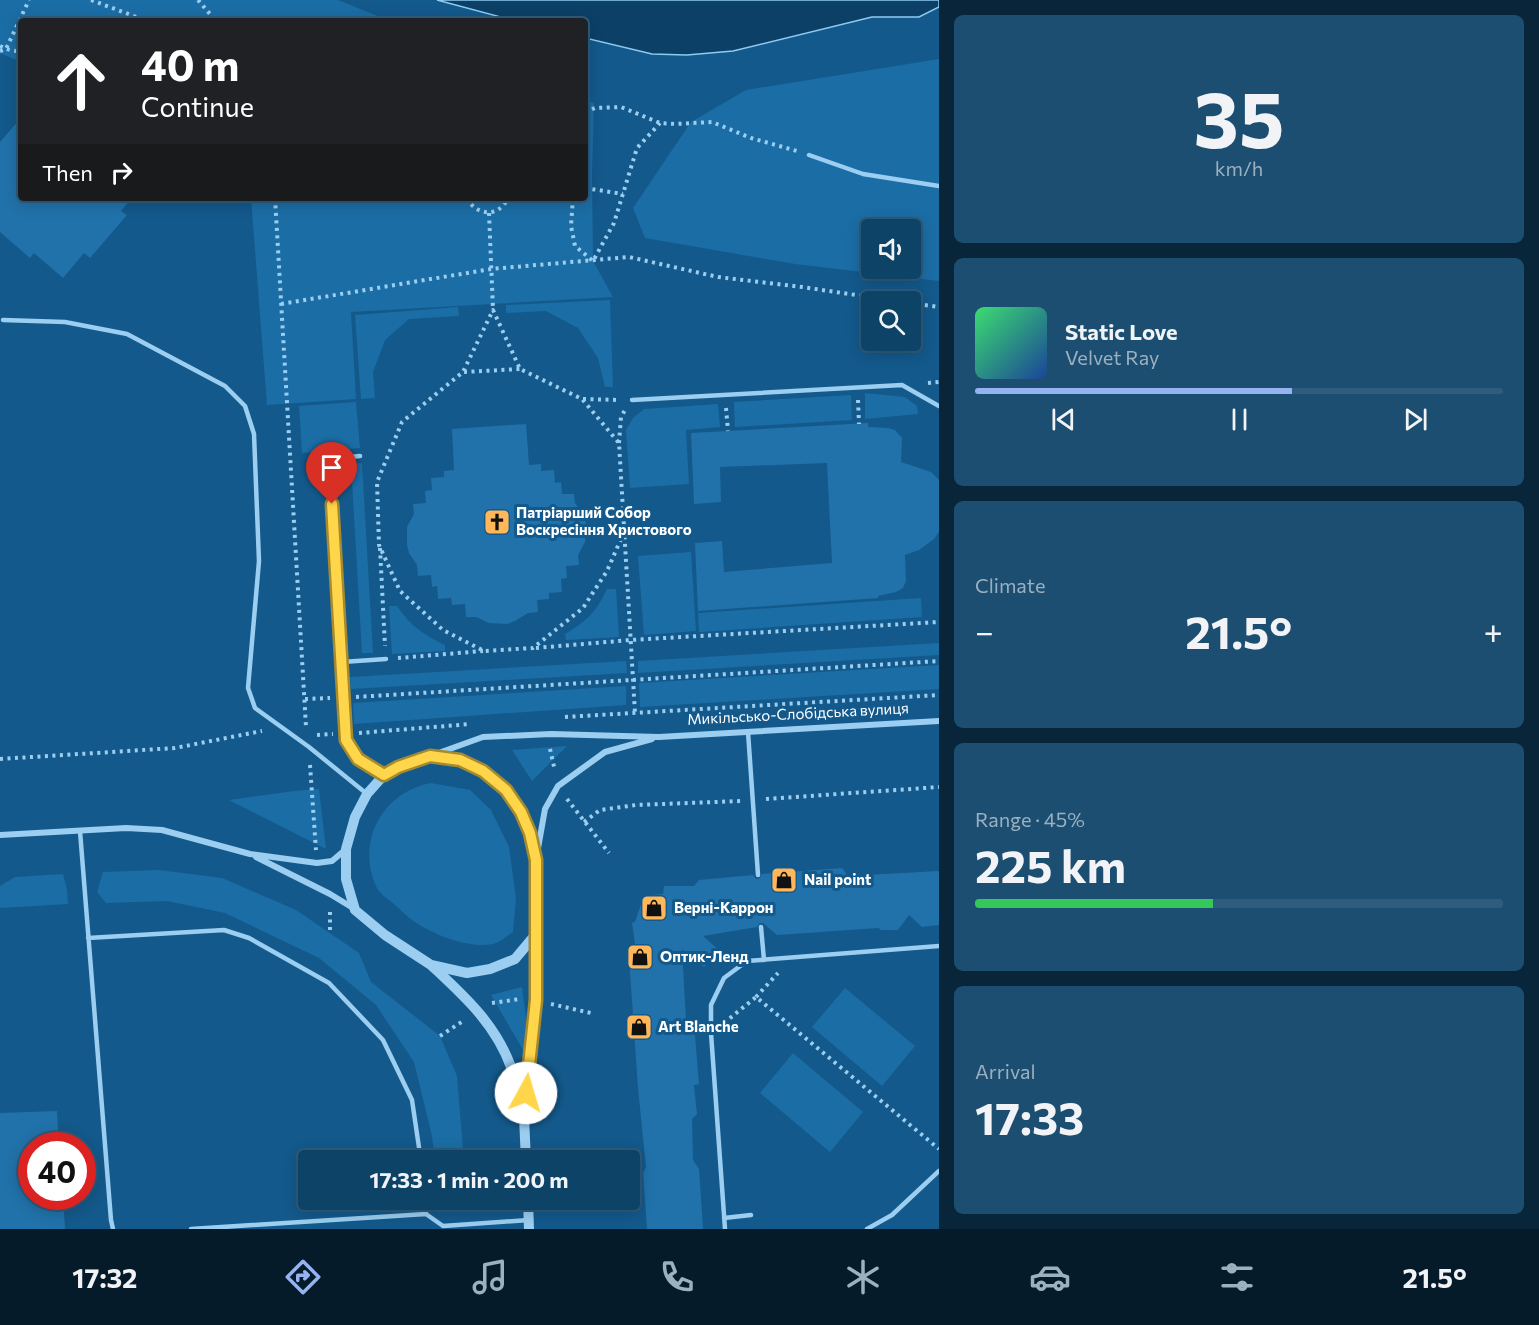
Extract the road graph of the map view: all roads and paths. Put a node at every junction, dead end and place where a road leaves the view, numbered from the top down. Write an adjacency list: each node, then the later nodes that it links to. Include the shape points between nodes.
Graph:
1 (29, 0): 4 (path)
2 (91, 0): 5 (path)
3 (198, 0): 6 (path)
4 (21, 18)
5 (139, 18)
6 (213, 18)
7 (18, 24): 9 (path)
8 (0, 46): 9 (path)
9 (6, 50): 10 (path); 11 (path)
10 (0, 51)
11 (18, 52)
12 (588, 111): 13 (path, via 621,107)
13 (660, 123): 14 (path, via 712,122); 17 (path, via 637,148)
14 (809, 154): 15 (lane, via 863,174)
15 (939, 186)
16 (588, 188): 17 (path)
17 (623, 194): 23 (path, via 614,223)
18 (275, 201): 26 (path)
19 (469, 201): 22 (path, via 475,209)
20 (506, 201): 22 (path, via 502,208)
21 (573, 201): 23 (path, via 571,226 575,246)
22 (489, 213): 24 (path)
23 (593, 261): 24 (path); 25 (path, via 629,257 718,277)
24 (491, 269): 26 (path); 29 (path)
25 (861, 295)
26 (281, 304): 54 (path)
27 (921, 305): 28 (path)
28 (939, 307)
29 (493, 310): 31 (path); 32 (path)
30 (3, 320): 59 (lane, via 65,322 127,334 225,386 245,406 254,434 259,561 248,688 255,708)
31 (520, 369): 32 (path); 35 (path)
32 (464, 372): 43 (path, via 402,422 377,482)
33 (858, 387): 34 (lane); 37 (lane, via 902,385); 38 (path)
34 (726, 395): 36 (lane); 39 (path)
35 (582, 399): 36 (path); 40 (path)
36 (632, 400): 40 (path, via 621,417)
37 (939, 406)
38 (859, 424)
39 (728, 431)
40 (619, 443): 42 (path)
41 (360, 456): 50 (lane, via 330,459)
42 (624, 532): 45 (path); 46 (path, via 608,571 583,608)
43 (380, 544): 47 (path, via 400,591 443,630); 48 (path)
44 (939, 622): 45 (path)
45 (630, 640): 46 (path); 51 (path)
46 (533, 648): 47 (path)
47 (484, 651): 48 (path)
48 (386, 659): 50 (lane)
49 (939, 660): 51 (path)
50 (342, 662): 53 (lane)
51 (632, 679): 53 (path); 55 (path)
52 (939, 695): 55 (path)
53 (344, 698): 54 (path); 61 (lane)
54 (305, 699): 61 (path, via 307,736)
55 (634, 713): 56 (path)
56 (559, 717)
57 (939, 721): 60 (street, Микільсько-Слобідська вулиця)
58 (477, 724): 61 (path)
59 (281, 728): 63 (lane); 65 (path, via 175,748)
60 (748, 732): 62 (street, Микільсько-Слобідська вулиця); 74 (lane)
61 (346, 734): 66 (lane, via 358,759)
62 (660, 737): 64 (street, Микільсько-Слобідська вулиця, via 483,737); 72 (street, Микільсько-Слобідська вулиця, via 605,752 558,786 545,809)
63 (309, 747): 67 (lane); 73 (path)
64 (430, 756): 66 (street); 72 (street, via 460,760 483,771 506,790 530,833)
65 (0, 759)
66 (384, 775): 67 (street)
67 (367, 794): 70 (street, via 355,817)
68 (80, 831): 69 (street); 71 (street, via 162,830); 80 (lane)
69 (0, 836)
70 (346, 849): 73 (street, via 332,861); 76 (street, via 346,879)
71 (250, 854): 73 (street); 75 (street)
72 (536, 860): 79 (street)
73 (317, 863)
74 (758, 875)
75 (330, 894): 76 (street); 78 (path)
76 (355, 910): 84 (street)
77 (761, 927): 83 (lane)
78 (330, 934)
79 (536, 934): 84 (street, via 515,959 490,969 467,973); 86 (street)
80 (88, 938): 93 (lane, via 224,930 249,938 329,982 383,1040 412,1100); 102 (lane)
81 (939, 946): 82 (lane)
82 (792, 958): 83 (lane); 85 (path)
83 (764, 960): 89 (lane, via 747,961 724,978 711,1005)
84 (431, 965): 87 (street)
85 (756, 997): 89 (path); 92 (path)
86 (536, 1000): 87 (path, via 495,1002); 88 (path); 91 (street)
87 (479, 1011): 90 (path); 91 (street, via 512,1067)
88 (591, 1013)
89 (711, 1033): 99 (lane)
90 (440, 1036)
91 (524, 1116): 94 (street)
92 (939, 1149)
93 (419, 1150)
94 (526, 1150)
95 (939, 1171): 105 (lane, via 892,1215)
96 (425, 1210): 97 (lane)
97 (426, 1214): 101 (lane); 103 (lane)
98 (751, 1215): 99 (lane)
99 (724, 1218): 104 (lane)
100 (529, 1224): 101 (lane)
101 (443, 1227)
102 (113, 1229)
103 (191, 1229)
104 (725, 1229)
105 (867, 1229)

